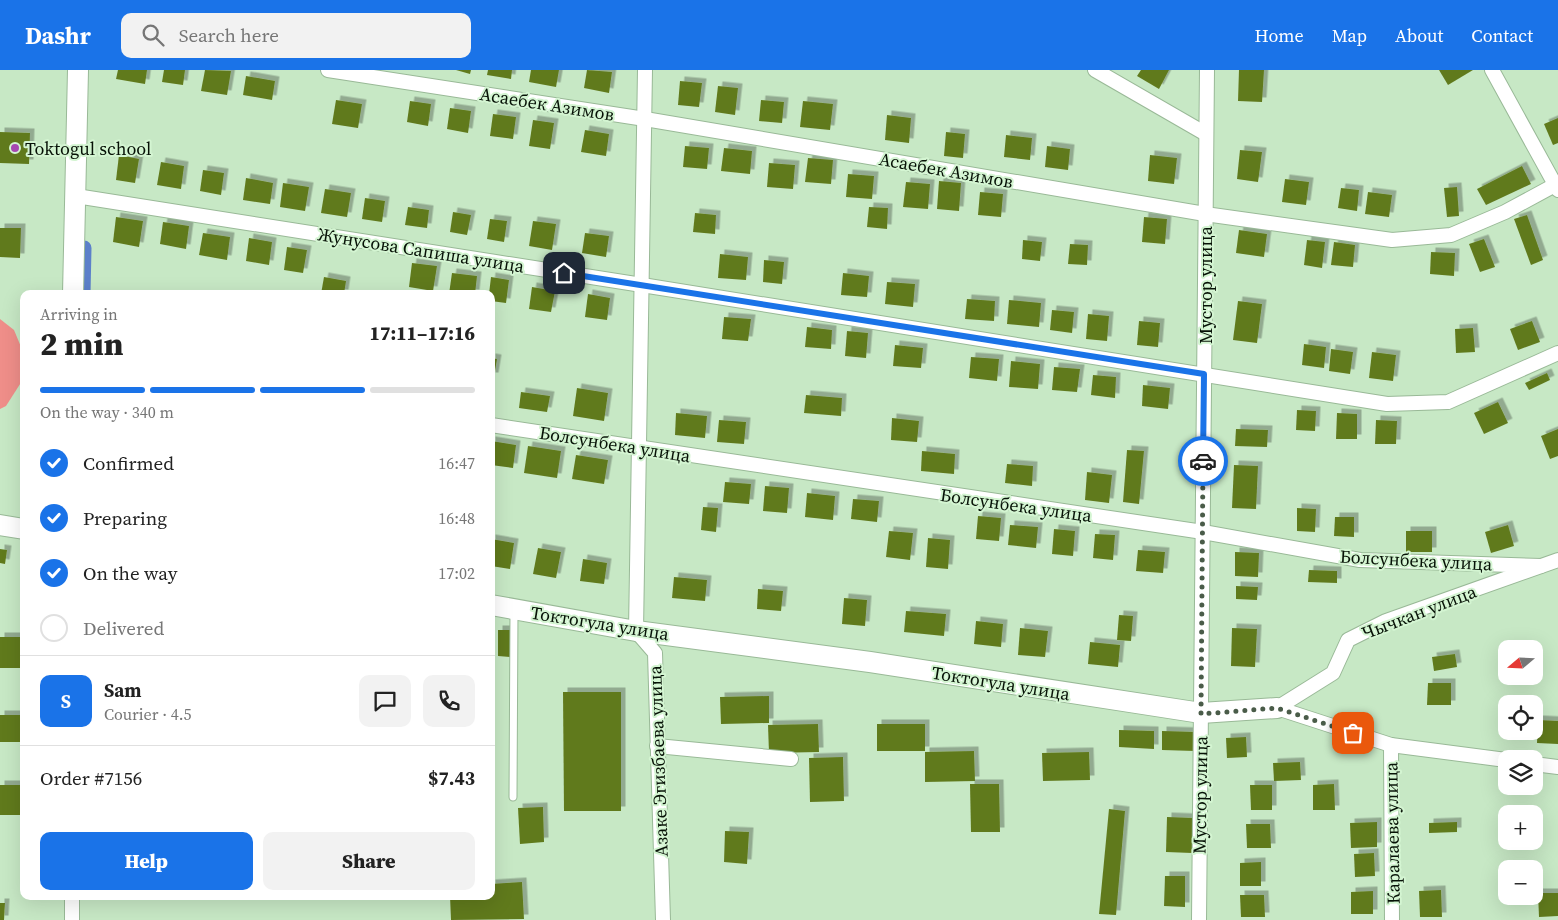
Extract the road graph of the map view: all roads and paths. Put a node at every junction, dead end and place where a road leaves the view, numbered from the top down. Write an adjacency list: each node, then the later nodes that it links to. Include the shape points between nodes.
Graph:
1 (78, 70): 10 (street)
2 (328, 70): 7 (street, Асаебек Азимов)
3 (645, 70): 7 (street)
4 (1095, 70): 8 (street)
5 (1207, 70): 8 (street, Мустор улица)
6 (1492, 70): 9 (street)
7 (645, 119): 11 (street, Асаебек Азимов); 12 (street)
8 (1206, 134): 11 (street, Мустор улица)
9 (1557, 187): 11 (street, Асаебек Азимов, via 1451,235 1392,240)
10 (76, 196): 12 (street, Жунусова Сапиша улица); 13 (street)
11 (1205, 214): 15 (street, Мустор улица)
12 (642, 285): 15 (street, Жунусова Сапиша улица); 17 (street)
13 (73, 290)
14 (1558, 353): 15 (street, Жунусова Сапиша улица, via 1448,402 1387,404)
15 (1204, 374): 20 (street, Мустор улица)
16 (495, 426): 17 (street, Болсунбека улица)
17 (639, 449): 20 (street, Болсунбека улица); 25 (street)
18 (0, 525): 19 (street)
19 (20, 528)
20 (1203, 532): 22 (street, Болсунбека улица, via 1360,560); 27 (street, Мустор улица)
21 (1558, 560): 22 (street, Чычкан улица)
22 (1542, 566): 26 (street, Чычкан улица, via 1386,621 1348,640 1333,673)
23 (495, 607): 24 (street, Токтогула улица)
24 (514, 609): 25 (street, Токтогула улица); 34 (lane)
25 (636, 631): 27 (street, Токтогула улица, via 870,662); 29 (street, Азаке Эгизбаева улица, via 656,653)
26 (1277, 708): 27 (street, Токтогула улица); 28 (street, Токтогула улица)
27 (1201, 714): 38 (street, Мустор улица)
28 (1391, 745): 31 (street, Токтогула улица); 39 (street, Каралаева улица)
29 (657, 746): 30 (street); 37 (street, Азаке Эгизбаева улица)
30 (791, 759)
31 (1498, 759)
32 (1543, 765): 33 (street)
33 (1558, 767)
34 (513, 797)
35 (72, 900): 36 (street)
36 (72, 920)
37 (663, 920)
38 (1199, 920)
39 (1392, 920)

